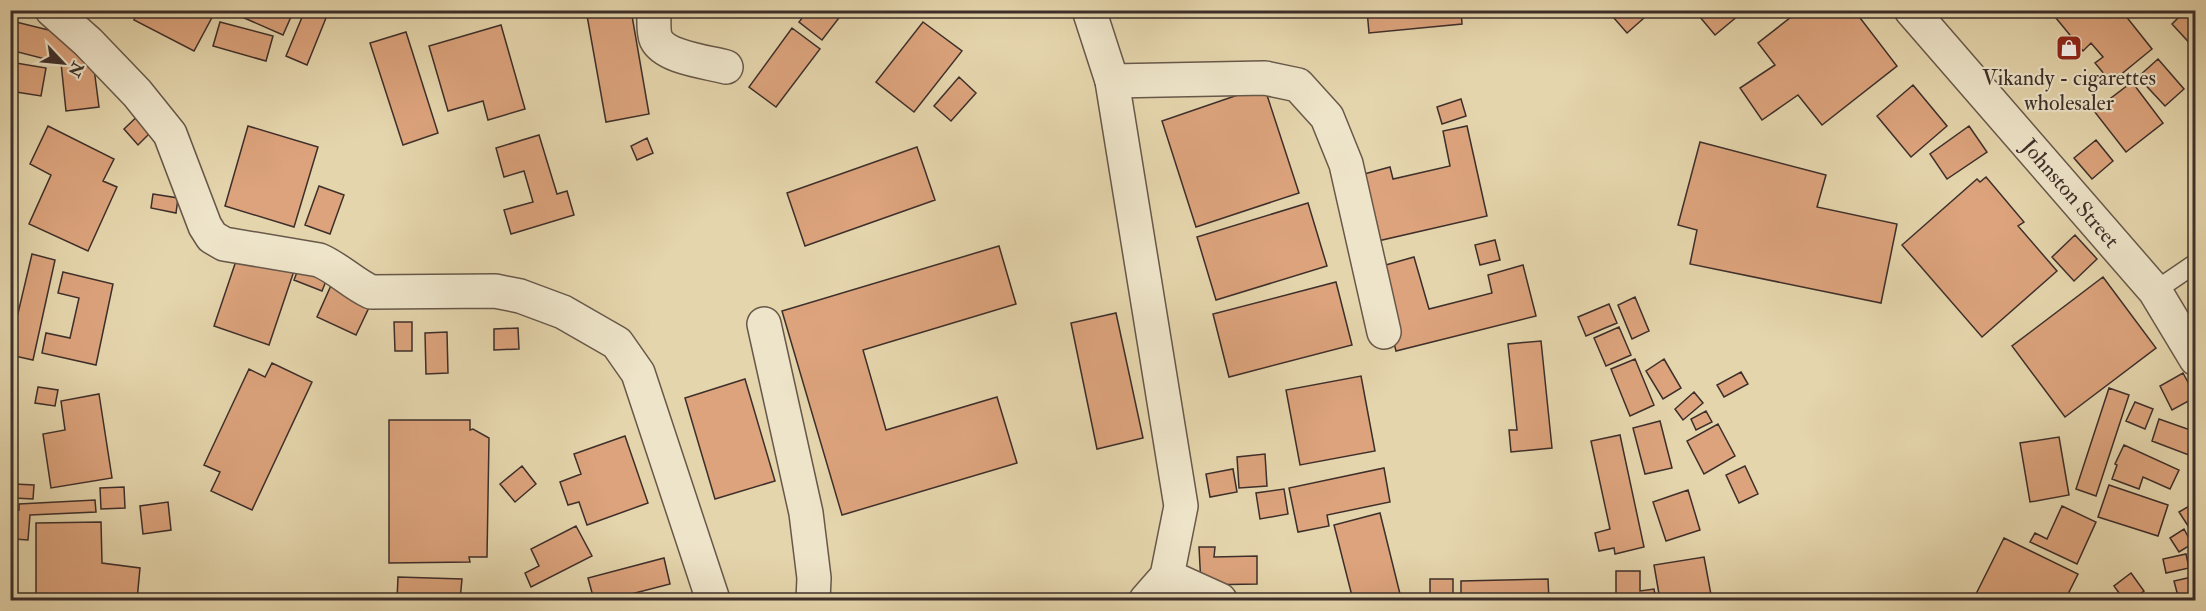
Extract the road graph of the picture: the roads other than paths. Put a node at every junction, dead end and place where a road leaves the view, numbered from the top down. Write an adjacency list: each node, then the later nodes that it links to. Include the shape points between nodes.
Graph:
1 (52, 10): 13 (street, via 137,93 170,134 212,237 224,243 319,260 371,292 495,291 520,296 563,312 617,343 638,373)
2 (654, 10): 5 (street, via 656,39 665,49)
3 (1089, 10): 6 (street)
4 (1919, 13): 8 (street, Johnston Street)
5 (726, 67)
6 (1112, 81): 10 (street, via 1265,78 1298,85 1327,117 1346,164); 12 (street, via 1181,506)
7 (2196, 263): 8 (lane)
8 (2156, 291): 11 (street, Johnston Street)
9 (764, 324): 14 (street, via 806,513)
10 (1384, 332)
11 (2196, 358)
12 (1167, 576): 15 (street); 16 (street)
13 (713, 600)
14 (813, 600)
15 (1146, 600)
16 (1220, 600)

